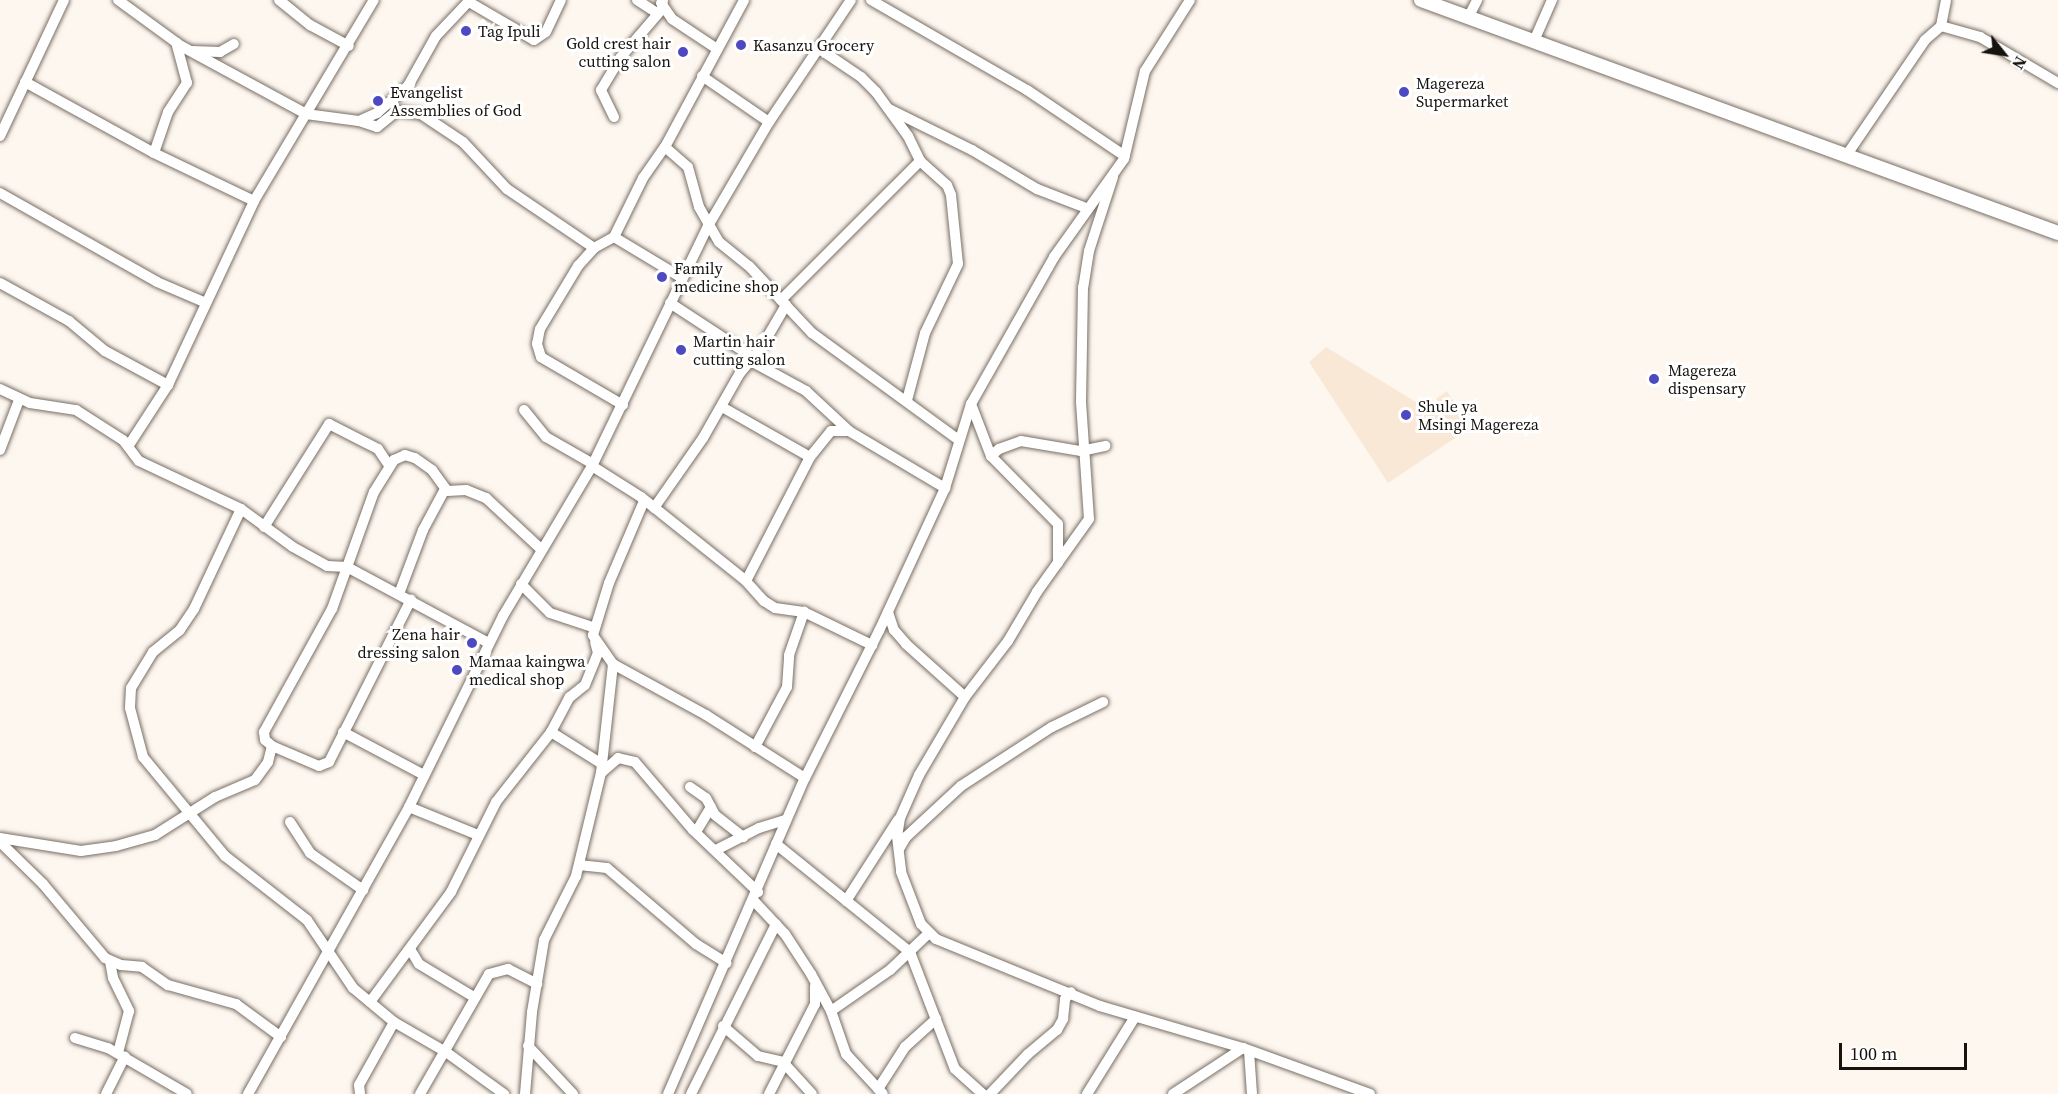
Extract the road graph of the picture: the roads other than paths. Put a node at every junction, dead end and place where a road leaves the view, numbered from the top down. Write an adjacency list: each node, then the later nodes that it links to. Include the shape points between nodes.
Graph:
1 (64, 0): 27 (street)
2 (118, 0): 20 (street)
3 (279, 0): 22 (street, via 310,25)
4 (374, 0): 22 (street)
5 (561, 0): 15 (street, via 546,32 536,40)
6 (637, 0): 16 (street)
7 (744, 0): 24 (street)
8 (851, 0): 23 (street)
9 (871, 0): 39 (street, via 1027,90)
10 (1190, 0): 39 (street, via 1145,71)
11 (1421, 0): 17 (street)
12 (1477, 0): 17 (street)
13 (1552, 0): 19 (street)
14 (1946, 0): 18 (street)
15 (469, 1): 34 (street, via 436,36 408,86 377,113)
16 (661, 5): 24 (street, via 686,30); 33 (street, via 601,90)
17 (1469, 16): 19 (street)
18 (1941, 26): 28 (street, via 1980,37); 40 (street, via 1925,40)
19 (1534, 41): 40 (street)
20 (176, 42): 25 (street); 38 (street, via 187,83 168,112)
21 (234, 44): 25 (street, via 220,52)
22 (349, 46): 32 (street)
23 (818, 48): 30 (street, via 861,77); 35 (street)
24 (717, 49): 26 (street)
25 (191, 51): 32 (street)
26 (702, 76): 35 (street); 37 (street)
27 (25, 82): 31 (street); 38 (street)
28 (2058, 82)
29 (0, 108): 31 (street)
30 (888, 109): 41 (street); 45 (street, via 972,150 1036,189)
31 (10, 114): 36 (street)
32 (306, 114): 34 (street); 44 (street)
33 (614, 117)
34 (359, 121): 49 (street, via 377,128 397,111 421,114 463,142 507,189)
35 (769, 122): 46 (street)
36 (0, 136)
37 (665, 147): 46 (street, via 688,167); 48 (street, via 643,178)
38 (154, 153): 44 (street)
39 (1125, 156): 42 (street)
40 (1846, 156): 47 (street)
41 (920, 161): 53 (street); 59 (street, via 947,185 959,253 958,264 926,333)
42 (1113, 177): 45 (street); 69 (street, via 1089,251 1083,287)
43 (0, 193): 52 (street, via 157,282)
44 (255, 201): 52 (street)
45 (1086, 208): 60 (street, via 1022,311)
46 (708, 226): 50 (street); 53 (street, via 719,242)
47 (2058, 233)
48 (614, 237): 49 (street); 50 (street)
49 (594, 248): 61 (street, via 544,320 537,350 546,360)
50 (682, 278): 54 (street)
51 (0, 283): 56 (street, via 69,321 105,351)
52 (204, 302): 56 (street)
53 (783, 302): 55 (street); 59 (street, via 812,333)
54 (670, 303): 55 (street); 61 (street)
55 (753, 360): 62 (street, via 740,373); 64 (street, via 806,391)
56 (168, 385): 66 (street)
57 (0, 389): 58 (street)
58 (19, 399): 66 (street, via 76,410); 68 (street)
59 (907, 400): 65 (street)
60 (971, 404): 65 (street); 70 (street)
61 (623, 405): 73 (street)
62 (722, 407): 71 (street); 77 (street)
63 (524, 410): 73 (street, via 546,437)
64 (849, 431): 71 (street, via 831,430); 74 (street)
65 (959, 440): 74 (street)
66 (129, 445): 78 (street, via 145,464)
67 (1105, 446): 69 (street)
68 (0, 450)
69 (1084, 450): 70 (street, via 1031,441 1013,443); 81 (street, via 1089,519)
70 (991, 456): 81 (street, via 1018,487 1056,520 1060,534)
71 (810, 457): 83 (street)
72 (388, 464): 75 (street, via 401,456 415,458 432,470); 79 (street, via 378,449 329,424); 82 (street)
73 (592, 465): 76 (street); 80 (street)
74 (945, 488): 88 (street)
75 (446, 489): 80 (street, via 466,490 492,502); 85 (street, via 423,530)
76 (644, 501): 77 (street); 89 (street, via 609,583)
77 (654, 508): 83 (street)
78 (241, 509): 79 (street); 106 (street, via 194,609 180,630 153,652 130,691 143,757)
79 (264, 527): 82 (street, via 331,568)
80 (542, 550): 84 (street)
81 (1058, 564): 94 (street, via 1008,641)
82 (347, 567): 85 (street); 98 (street, via 321,632 264,732 265,740)
83 (746, 580): 87 (street, via 775,608)
84 (521, 584): 89 (street, via 550,614); 91 (street)
85 (399, 594): 86 (street)
86 (411, 600): 91 (street); 96 (street)
87 (804, 612): 92 (street); 99 (street, via 789,655 787,687)
88 (888, 612): 92 (street); 94 (street, via 894,630 906,644)
89 (595, 628): 90 (street)
90 (595, 641): 93 (street); 97 (street, via 598,653 588,680 570,697)
91 (489, 643): 101 (street)
92 (872, 645): 102 (street)
93 (612, 663): 99 (street); 100 (street)
94 (965, 697): 107 (street, via 919,775)
95 (1103, 702): 115 (street, via 1052,727 961,786 906,837)
96 (343, 732): 98 (street, via 329,762 322,766); 101 (street)
97 (551, 732): 100 (street); 111 (street, via 496,802)
98 (272, 746): 106 (street, via 268,762 255,780 215,797)
99 (755, 747): 102 (street)
100 (602, 769): 110 (street, via 618,758 635,762); 117 (street)
101 (424, 775): 104 (street)
102 (805, 778): 108 (street)
103 (690, 787): 105 (street, via 706,798)
104 (409, 807): 111 (street); 118 (street)
105 (711, 807): 110 (street); 112 (street, via 715,815)
106 (190, 815): 113 (street, via 155,835 94,851); 124 (street, via 225,856 303,916)
107 (900, 818): 115 (street); 120 (street)
108 (786, 820): 112 (street); 114 (street)
109 (290, 822): 118 (street, via 310,853)
110 (696, 832): 116 (street)
111 (478, 836): 123 (street, via 458,880)
112 (743, 837): 116 (street)
113 (0, 840): 126 (street)
114 (776, 844): 119 (street); 120 (street)
115 (899, 849): 122 (street, via 910,898)
116 (716, 850): 119 (street)
117 (579, 865): 127 (street, via 607,868 696,944); 129 (street, via 551,921)
118 (363, 890): 124 (street)
119 (756, 896): 121 (street); 127 (street)
120 (846, 900): 125 (street)
121 (776, 924): 128 (street); 137 (street)
122 (929, 933): 125 (street); 130 (street)
123 (410, 949): 131 (street, via 419,964); 132 (street)
124 (330, 950): 132 (street, via 342,974); 138 (street)
125 (910, 952): 133 (street); 135 (street)
126 (110, 961): 138 (street, via 137,966 168,985 229,1001); 143 (street, via 112,978 129,1011)
127 (726, 963): 154 (street)
128 (811, 974): 133 (street); 144 (street, via 815,1004)
129 (537, 984): 131 (street, via 508,969 493,971); 140 (street)
130 (1071, 992): 134 (street); 159 (street, via 1065,999 1063,1019 1057,1030)
131 (474, 997): 142 (street)
132 (370, 1002): 136 (street)
133 (831, 1011): 145 (street, via 846,1054)
134 (1135, 1017): 141 (street); 160 (street)
135 (936, 1019): 145 (street, via 906,1047); 158 (street, via 955,1069)
136 (394, 1022): 142 (street); 149 (street, via 360,1085)
137 (723, 1026): 144 (street, via 758,1056); 155 (street)
138 (281, 1037): 148 (street)
139 (75, 1038): 143 (street)
140 (528, 1046): 152 (street); 153 (street)
141 (1246, 1049): 161 (street); 162 (street); 163 (street)
142 (447, 1052): 150 (street); 151 (street)
143 (121, 1055): 146 (street); 147 (street)
144 (783, 1062): 156 (street); 157 (street)
145 (881, 1091)
146 (106, 1094)
147 (187, 1094)
148 (249, 1094)
149 (360, 1094)
150 (420, 1094)
151 (504, 1094)
152 (525, 1094)
153 (573, 1094)
154 (668, 1094)
155 (691, 1094)
156 (769, 1094)
157 (812, 1094)
158 (983, 1094)
159 (990, 1094)
160 (1087, 1094)
161 (1173, 1094)
162 (1252, 1094)
163 (1370, 1094)

